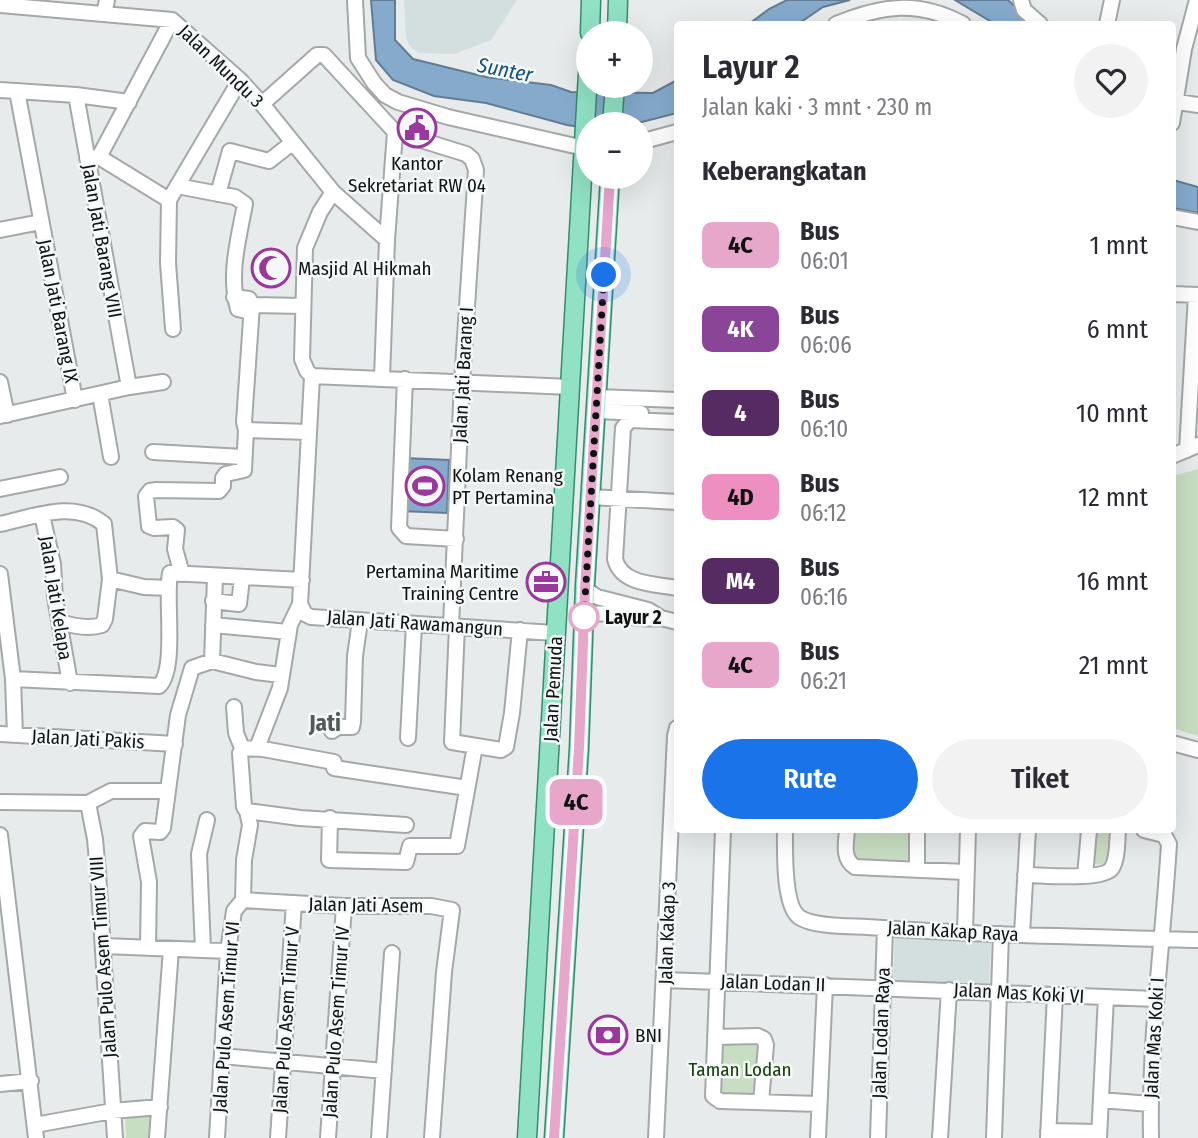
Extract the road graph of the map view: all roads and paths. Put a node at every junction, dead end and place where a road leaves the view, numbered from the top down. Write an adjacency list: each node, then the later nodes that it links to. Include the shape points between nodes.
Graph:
1 (355, 0): 28 (street, via 358,58 386,95 448,117)
2 (591, 0): 10 (main road)
3 (618, 0): 11 (main road)
4 (1021, 0): 14 (street, via 1024,10)
5 (1112, 0): 15 (street)
6 (1197, 0): 19 (street)
7 (0, 5): 8 (street, Jalan Mundu 3)
8 (106, 7): 9 (street, Jalan Mundu 3)
9 (172, 20): 16 (street, Jalan Mundu 3); 21 (street)
10 (590, 21)
11 (617, 21)
12 (846, 21): 13 (street, via 909,6 932,8)
13 (958, 21)
14 (1037, 21)
15 (1108, 21)
16 (240, 80): 23 (street, Jalan Mundu 3); 31 (street)
17 (0, 90): 18 (street)
18 (17, 91): 20 (street); 38 (street, Jalan Jati Barang IX)
19 (1176, 92)
20 (76, 95): 21 (street); 30 (street, Jalan Jati Barang VIII)
21 (129, 102): 30 (street)
22 (1176, 102): 24 (street)
23 (262, 104): 25 (street, via 317,55 324,55); 29 (street, Jalan Mundu 3)
24 (1198, 105)
25 (395, 132): 41 (street); 54 (street, Jalan Jati Barang I, via 466,154 476,166)
26 (674, 133): 27 (street)
27 (653, 138)
28 (576, 141)
29 (292, 143): 34 (street, Jalan Mundu 3); 35 (street, via 270,161 230,151)
30 (93, 158): 36 (street); 55 (street, Jalan Jati Barang VIII)
31 (177, 187): 35 (street); 36 (street)
32 (582, 189): 42 (main road, Jalan Pemuda)
33 (609, 189): 43 (main road, Jalan Pemuda)
34 (333, 192): 41 (street, Jalan Mundu 3); 46 (street, via 305,247)
35 (218, 194): 47 (street, via 245,204 233,297 238,309)
36 (169, 200): 48 (street)
37 (1176, 218): 39 (street)
38 (41, 222): 40 (street, Jalan Jati Barang IX); 58 (street, Jalan Jati Barang IX)
39 (1198, 222)
40 (0, 230)
41 (387, 240): 50 (street)
42 (577, 280): 43 (main road); 56 (main road, Jalan Pemuda)
43 (604, 280): 60 (main road, Jalan Pemuda)
44 (1176, 294): 45 (street)
45 (1197, 295): 66 (street)
46 (303, 306): 47 (street); 49 (street, via 302,359)
47 (251, 309): 64 (street)
48 (173, 329)
49 (313, 376): 50 (street); 65 (street, Jalan Jati Rawamangun)
50 (382, 378): 51 (street)
51 (405, 379): 54 (street); 78 (street, via 399,528 406,536)
52 (0, 382): 62 (street)
53 (163, 382): 55 (street)
54 (461, 382): 56 (street); 78 (street, Jalan Jati Barang I)
55 (129, 387): 57 (street)
56 (570, 387): 100 (main road, Jalan Pemuda)
57 (100, 394): 58 (street); 69 (street)
58 (75, 400): 62 (street)
59 (674, 400): 60 (street)
60 (597, 404): 61 (street); 73 (main road, Jalan Pemuda)
61 (674, 414)
62 (4, 416)
63 (674, 422): 74 (street, via 630,420 625,424)
64 (246, 430): 65 (street); 70 (street)
65 (309, 432): 84 (street, Jalan Jati Rawamangun)
66 (1193, 447): 68 (street)
67 (153, 452): 70 (street)
68 (1176, 454)
69 (111, 457)
70 (243, 457): 80 (street, via 244,470 226,474 219,491 156,490 146,496 149,526 177,530 175,549)
71 (60, 477): 72 (street)
72 (0, 489)
73 (590, 498): 74 (street); 87 (main road, Jalan Pemuda)
74 (617, 498): 75 (street); 86 (street, via 615,559 619,569 629,578)
75 (674, 502)
76 (42, 514): 77 (street, Jalan Jati Kelapa); 83 (street, via 60,510 104,524); 94 (street, Jalan Jati Kelapa)
77 (0, 524)
78 (456, 539): 97 (street, Jalan Jati Barang I)
79 (0, 574): 103 (street)
80 (183, 574): 81 (street); 85 (street, via 170,573)
81 (215, 577): 82 (street); 88 (street)
82 (242, 578): 84 (street); 88 (street, via 239,604)
83 (110, 579): 85 (street); 94 (street, via 102,625)
84 (302, 580): 89 (street, Jalan Jati Rawamangun)
85 (169, 588): 104 (street, via 165,679 155,687)
86 (674, 588)
87 (585, 589): 90 (main road, Jalan Pemuda); 91 (street)
88 (214, 601): 96 (street)
89 (300, 604): 92 (street, Jalan Jati Rawamangun, via 308,616); 99 (street)
90 (584, 616): 91 (street); 186 (main road, Jalan Pemuda)
91 (661, 618): 93 (street)
92 (360, 621): 95 (street, Jalan Jati Rawamangun); 106 (street, via 352,727)
93 (674, 621)
94 (60, 622): 104 (street, Jalan Jati Kelapa)
95 (414, 624): 97 (street, Jalan Jati Rawamangun); 108 (street)
96 (213, 625): 99 (street); 101 (street)
97 (454, 626): 98 (street, Jalan Jati Rawamangun); 111 (street, Jalan Jati Barang I, via 451,741)
98 (520, 630): 100 (street, Jalan Jati Rawamangun); 111 (street, via 506,747)
99 (288, 632): 102 (street)
100 (555, 633): 185 (main road, Jalan Pemuda)
101 (212, 661): 102 (street); 109 (street, via 192,668)
102 (281, 675): 113 (street)
103 (12, 679): 104 (street); 107 (street)
104 (70, 682)
105 (234, 707): 112 (street, Jalan Pulo Asem Timur VI)
106 (332, 731)
107 (8, 735): 109 (street, Jalan Jati Pakis)
108 (408, 738)
109 (175, 744): 117 (street)
110 (1176, 744): 114 (street)
111 (475, 746): 116 (street)
112 (242, 748): 113 (street); 120 (street, Jalan Pulo Asem Timur VI, via 243,807)
113 (257, 748): 116 (street)
114 (1198, 750)
115 (674, 760): 153 (street, Jalan Kakap 3)
116 (467, 788): 121 (street, via 457,846 410,846 406,863 329,860)
117 (167, 791): 119 (street, via 111,791); 148 (street, via 163,830 145,831 141,836 149,882)
118 (0, 802): 119 (street)
119 (88, 803): 147 (street, Jalan Pulo Asem Timur VIII)
120 (247, 811): 121 (street); 138 (street, Jalan Pulo Asem Timur VI, via 250,825)
121 (330, 818): 123 (street)
122 (207, 820): 150 (street, via 200,854)
123 (406, 825)
124 (723, 833): 154 (street)
125 (785, 833): 141 (street, Jalan Kakap Raya, via 791,905 800,918)
126 (847, 833): 134 (street, via 846,856 851,865)
127 (916, 833): 134 (street)
128 (968, 833): 135 (street)
129 (1028, 833): 136 (street)
130 (1089, 833): 137 (street)
131 (1117, 833): 137 (street, via 1111,869)
132 (1156, 833): 145 (street, Jalan Mas Koki I, via 1169,841)
133 (0, 835): 167 (street)
134 (918, 869): 135 (street)
135 (966, 872): 142 (street)
136 (1025, 875): 137 (street); 144 (street)
137 (1086, 876)
138 (243, 900): 139 (street, Jalan Jati Asem); 151 (street, Jalan Pulo Asem Timur VI, via 234,911)
139 (294, 903): 140 (street, Jalan Jati Asem); 164 (street, Jalan Pulo Asem Timur V)
140 (344, 906): 165 (street, Jalan Pulo Asem Timur IV); 184 (street, Jalan Jati Asem, via 450,908 453,912)
141 (885, 928): 142 (street, Jalan Kakap Raya); 156 (street, Jalan Lodan Raya)
142 (965, 932): 143 (street, Jalan Kakap Raya)
143 (1002, 934): 144 (street, Jalan Kakap Raya); 158 (street)
144 (1022, 934): 145 (street, Jalan Kakap Raya)
145 (1161, 939): 146 (street, Jalan Kakap Raya); 161 (street, Jalan Mas Koki I)
146 (1198, 940)
147 (104, 946): 148 (street); 174 (street, Jalan Pulo Asem Timur VIII)
148 (148, 948): 149 (street)
149 (171, 949): 150 (street); 173 (street)
150 (203, 950): 151 (street)
151 (228, 951): 163 (street, Jalan Pulo Asem Timur VI)
152 (392, 953): 166 (street)
153 (665, 980): 154 (street, Jalan Lodan II); 187 (street, Jalan Kakap 3)
154 (717, 981): 155 (street, Jalan Lodan II); 162 (street)
155 (825, 985): 156 (street, Jalan Lodan II); 171 (street)
156 (882, 986): 157 (street, Jalan Mas Koki VI); 189 (street, Jalan Lodan Raya)
157 (950, 990): 158 (street, Jalan Mas Koki VI); 190 (street)
158 (1000, 992): 159 (street, Jalan Mas Koki VI); 191 (street)
159 (1055, 995): 160 (street, Jalan Mas Koki VI); 176 (street)
160 (1106, 997): 161 (street, Jalan Mas Koki VI); 169 (street)
161 (1156, 999): 172 (street, Jalan Mas Koki I)
162 (715, 1037): 170 (street, via 713,1096 720,1101); 170 (street, via 764,1039)
163 (222, 1056): 164 (street); 180 (street, Jalan Pulo Asem Timur VI)
164 (284, 1062): 165 (street); 181 (street, Jalan Pulo Asem Timur V)
165 (333, 1066): 166 (street); 182 (street, Jalan Pulo Asem Timur IV)
166 (384, 1071): 183 (street)
167 (31, 1081): 168 (street); 175 (street)
168 (0, 1084)
169 (1101, 1100): 172 (street); 177 (street)
170 (761, 1102): 171 (street)
171 (819, 1104): 188 (street)
172 (1150, 1104): 192 (street, Jalan Mas Koki I)
173 (160, 1107): 174 (street); 179 (street)
174 (112, 1111): 175 (street); 178 (street, Jalan Pulo Asem Timur VIII)
175 (36, 1132)
176 (1048, 1135): 177 (street)
177 (1099, 1135)
178 (115, 1138)
179 (158, 1138)
180 (217, 1138)
181 (278, 1138)
182 (328, 1138)
183 (379, 1138)
184 (432, 1138)
185 (527, 1138)
186 (554, 1138)
187 (656, 1138)
188 (818, 1138)
189 (878, 1138)
190 (940, 1138)
191 (994, 1138)
192 (1151, 1138)

